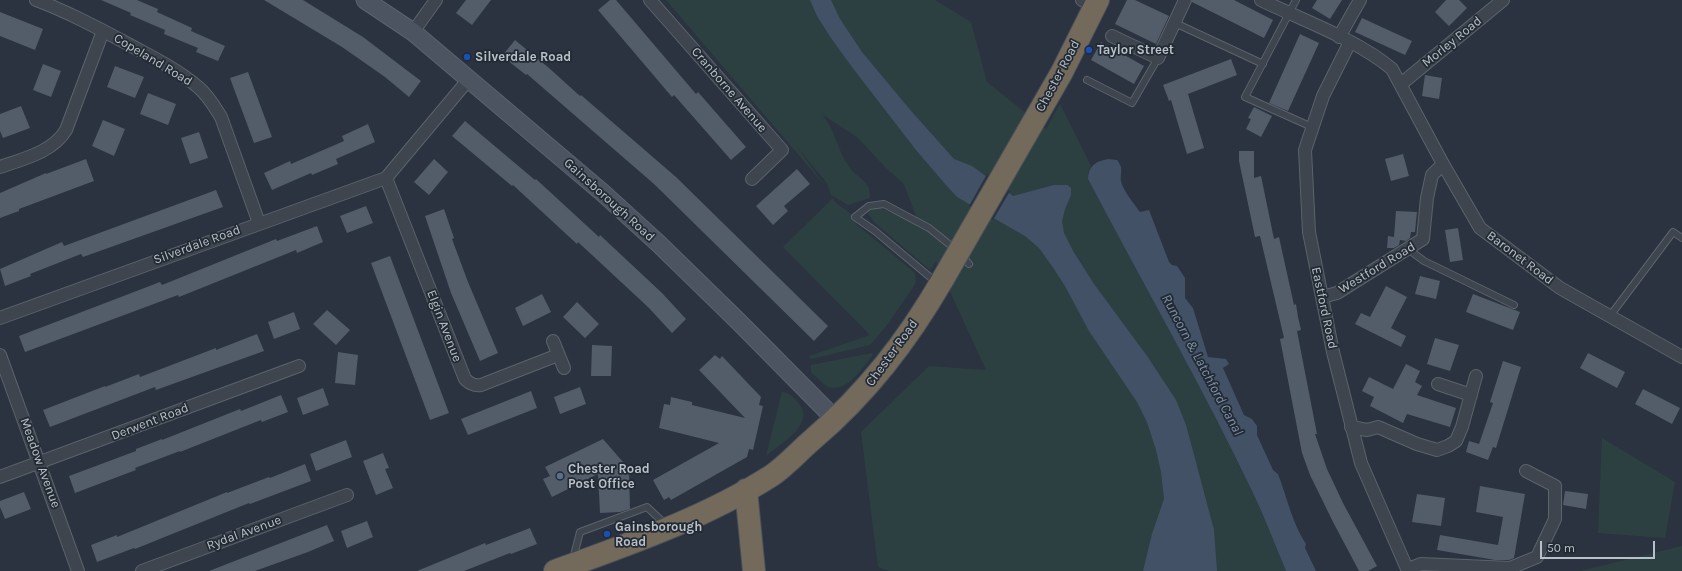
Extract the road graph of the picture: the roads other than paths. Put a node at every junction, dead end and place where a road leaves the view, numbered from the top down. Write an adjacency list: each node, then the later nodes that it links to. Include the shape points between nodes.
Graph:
1 (36, 0): 13 (street, Copeland Road)
2 (365, 0): 14 (street, Gainsborough Road)
3 (436, 0): 14 (street)
4 (650, 0): 26 (street, Cranborne Avenue, via 782,150)
5 (1185, 0): 12 (street)
6 (1261, 0): 11 (street)
7 (1296, 0): 11 (lane)
8 (1360, 0): 16 (street, Eastford Road)
9 (1503, 0): 21 (street, Morley Road)
10 (1091, 2): 31 (highway, Chester Road, bridge, via 1062,72)
11 (1288, 13): 16 (street); 18 (lane)
12 (1175, 23): 17 (street); 18 (lane)
13 (104, 31): 24 (street, via 63,136 44,150); 27 (street, Copeland Road, via 179,73 207,96 220,117)
14 (413, 32): 19 (street, Gainsborough Road)
15 (1112, 36): 17 (street)
16 (1345, 39): 21 (street, via 1379,58 1392,69); 22 (street, Eastford Road)
17 (1158, 58): 20 (lane, via 1132,103)
18 (1263, 64): 22 (lane, via 1246,97)
19 (469, 79): 25 (street); 45 (street, Gainsborough Road, via 659,244)
20 (1087, 80)
21 (1401, 84): 23 (street, Baronet Road)
22 (1312, 127): 32 (street, Eastford Road, via 1306,150 1308,232)
23 (1443, 164): 29 (street, Westford Road, via 1432,175 1427,198 1424,239); 34 (street, Baronet Road, via 1480,228 1560,288)
24 (0, 167)
25 (386, 178): 27 (street, Silverdale Road); 37 (street, Elgin Avenue, via 469,384 481,385)
26 (752, 179)
27 (259, 223): 35 (street, Silverdale Road)
28 (1682, 238): 34 (lane, via 1673,232)
29 (1408, 248): 32 (street, Westford Road, via 1337,293); 33 (lane, via 1424,261)
30 (969, 264): 31 (lane, via 960,253 929,228 884,204 869,206 855,217)
31 (941, 282): 45 (highway, Chester Road, via 902,343 869,385)
32 (1322, 297): 46 (street, Eastford Road)
33 (1514, 305)
34 (1610, 316): 39 (street, Baronet Road)
35 (0, 318)
36 (553, 342): 37 (street)
37 (558, 354): 41 (street)
38 (0, 355): 47 (street, Meadow Avenue)
39 (1682, 357)
40 (299, 366): 47 (street, Derwent Road)
41 (564, 368)
42 (1476, 376): 44 (street)
43 (1438, 384): 44 (street)
44 (1471, 395): 46 (street, via 1456,441 1437,450 1378,428)
45 (836, 420): 50 (highway, Chester Road, via 786,464)
46 (1351, 428): 54 (street, Eastford Road, via 1361,463)
47 (40, 463): 49 (street, Derwent Road); 55 (street, Meadow Avenue)
48 (1526, 471): 54 (street, via 1555,486 1555,520 1537,557 1510,568 1421,564)
49 (0, 478)
50 (746, 490): 52 (highway, Chester Road); 57 (highway)
51 (347, 495): 56 (street, Rydal Avenue)
52 (668, 528): 53 (highway, Chester Road); 53 (lane, via 647,508 580,532)
53 (564, 568)
54 (1408, 570)
55 (78, 571)
56 (142, 571)
57 (754, 571)

